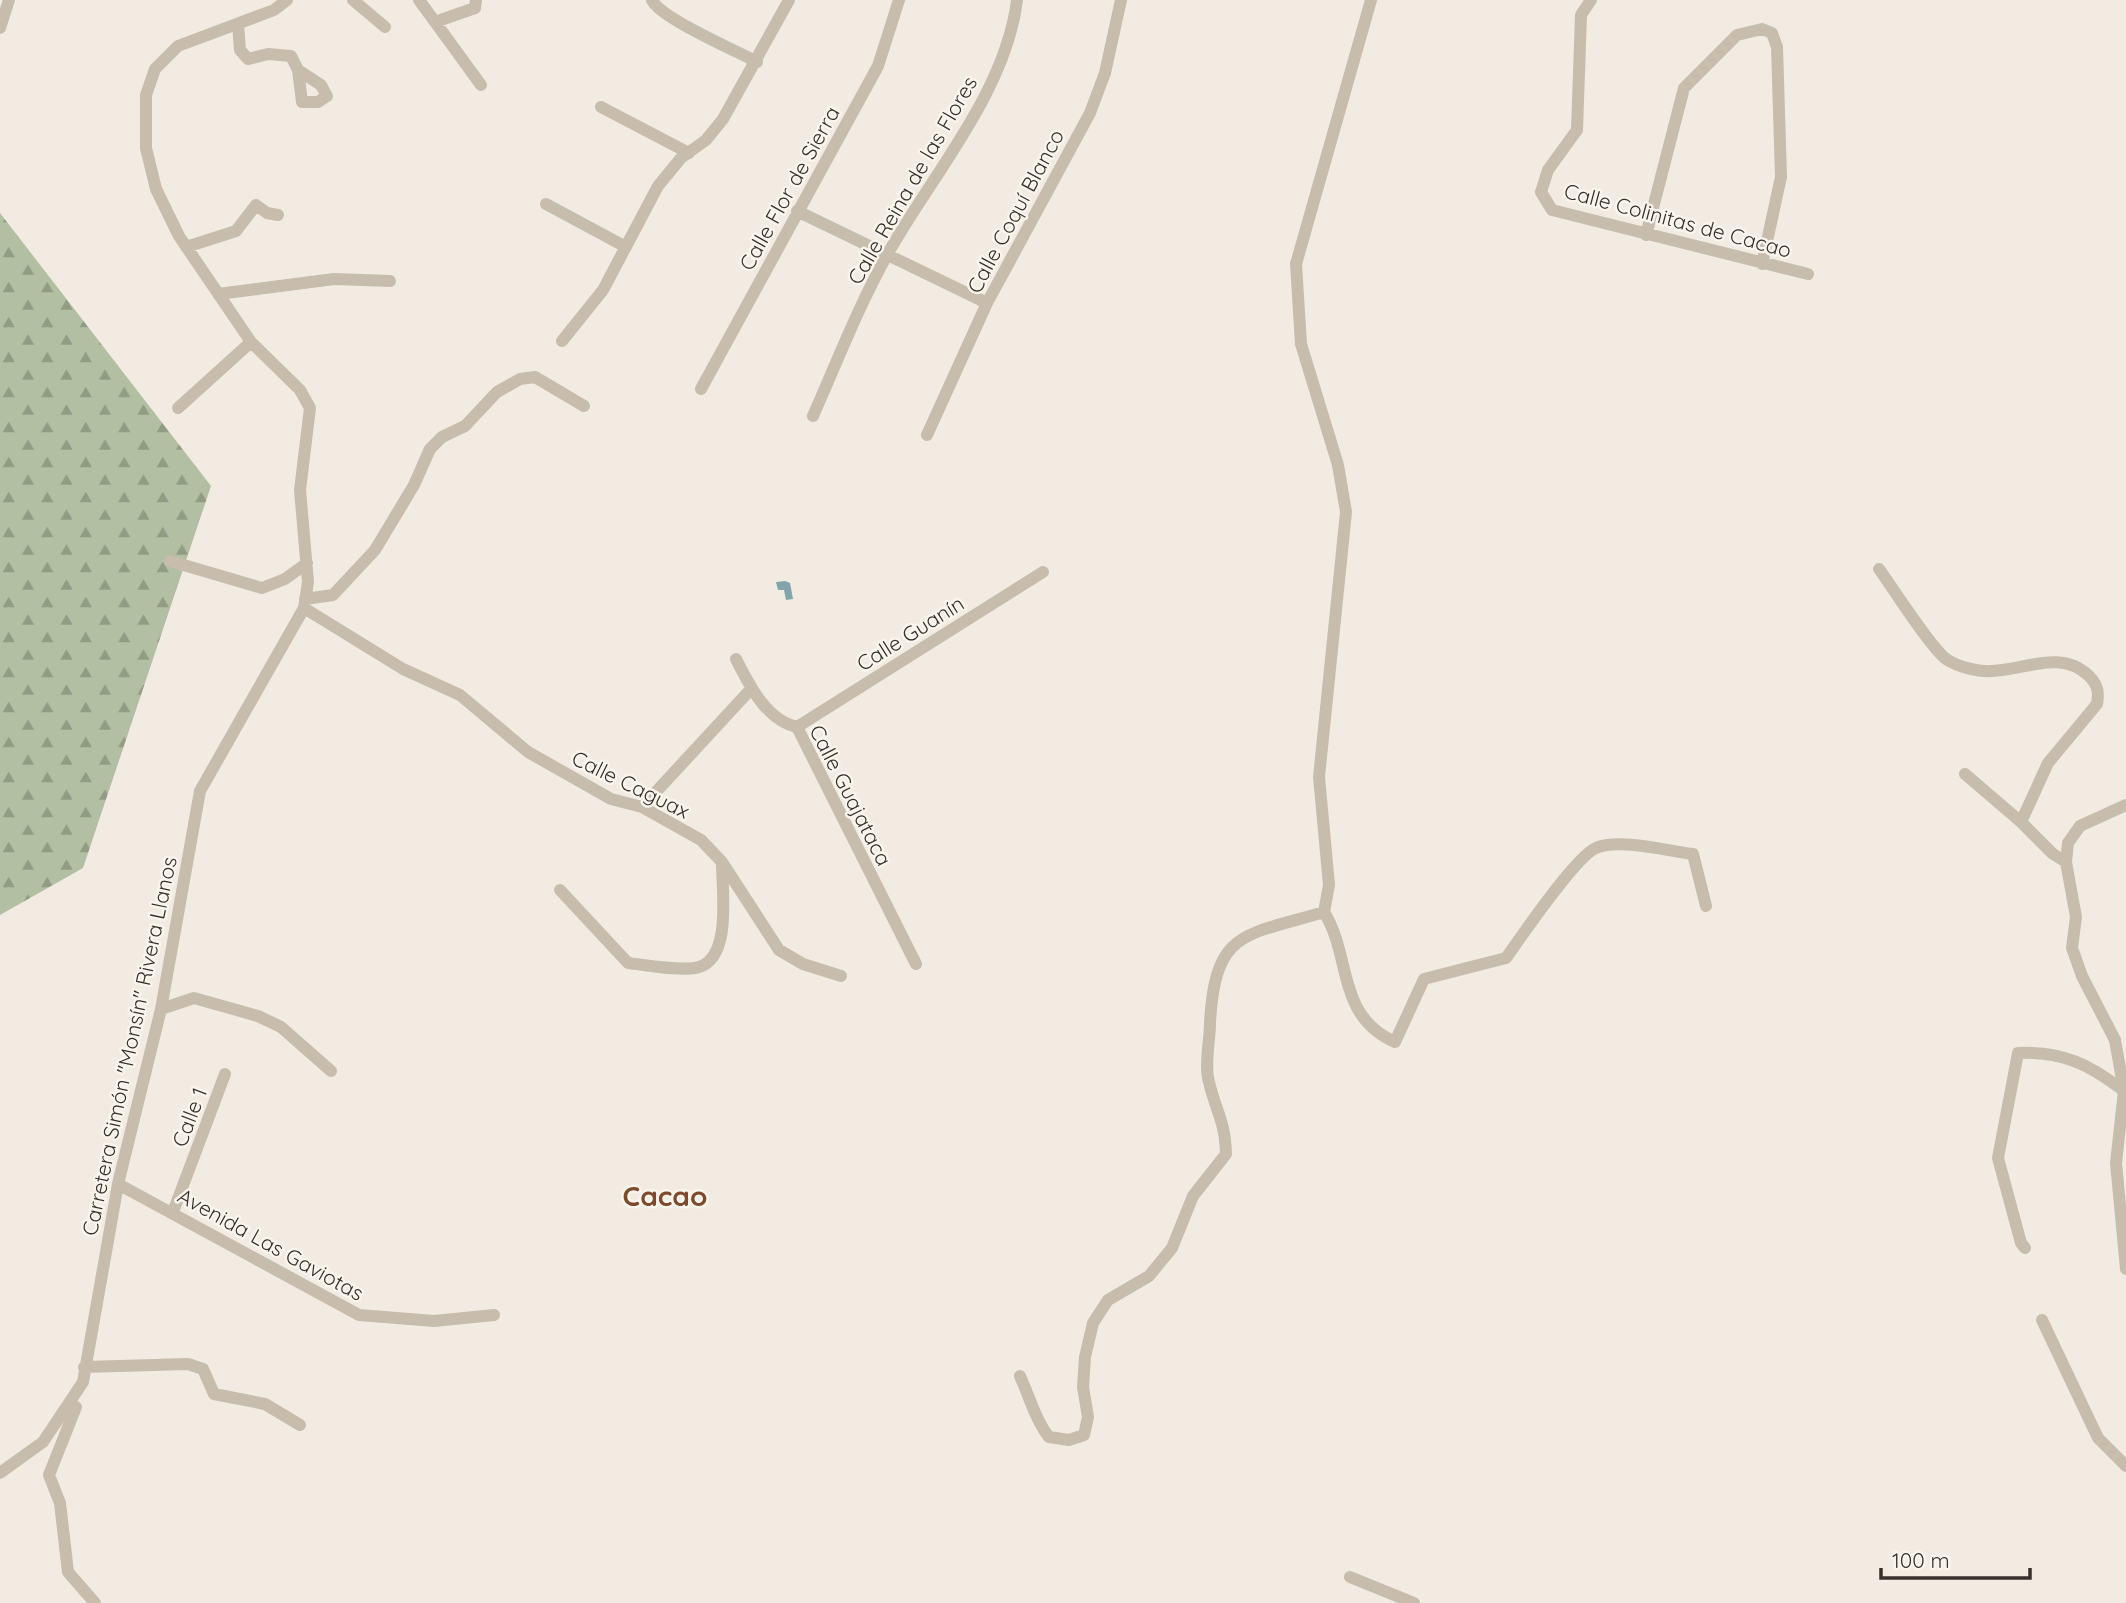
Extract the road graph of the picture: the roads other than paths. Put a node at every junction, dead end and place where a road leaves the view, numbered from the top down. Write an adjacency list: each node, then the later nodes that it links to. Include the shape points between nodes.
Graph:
1 (9, 0): 16 (street)
2 (287, 0): 14 (street, Carretera Simón "Monsín" Rivera Llanos)
3 (353, 0): 15 (street)
4 (419, 0): 13 (street)
5 (476, 0): 13 (street, via 475,8)
6 (652, 0): 17 (street, via 678,21)
7 (789, 0): 17 (street)
8 (899, 0): 23 (street, Calle Flor de Sierra, via 878,66)
9 (1017, 0): 28 (street, Calle Reina de las Flores, via 1015,22 992,84)
10 (1121, 0): 33 (street, Calle Coquí Blanco, via 1105,73 1090,113)
11 (1371, 0): 57 (street, via 1296,264 1301,344 1338,465 1346,512 1319,777 1329,885)
12 (1591, 0): 25 (street, Calle Colinitas de Cacao, via 1581,15 1577,130 1548,170 1541,192 1552,210)
13 (435, 22): 19 (street)
14 (238, 24): 18 (street, via 240,50 248,59 268,54 291,56); 26 (street, Carretera Simón "Monsín" Rivera Llanos, via 178,46 155,69 146,95 146,148 156,189)
15 (385, 27)
16 (0, 28)
17 (757, 62): 21 (street, via 723,119)
18 (298, 70)
19 (481, 85)
20 (601, 107): 21 (street)
21 (689, 153): 27 (street, via 658,186)
22 (546, 204): 27 (street)
23 (797, 211): 28 (street); 36 (street, Calle Flor de Sierra)
24 (278, 215): 26 (street, via 256,205 236,231)
25 (1646, 234): 29 (street, Calle Colinitas de Cacao); 29 (street, via 1684,88 1737,35 1762,29 1772,33 1777,47 1781,177)
26 (186, 247): 32 (street, Carretera Simón "Monsín" Rivera Llanos)
27 (626, 247): 34 (street, via 603,290)
28 (888, 254): 33 (street); 39 (street, Calle Reina de las Flores)
29 (1762, 264): 30 (street, Calle Colinitas de Cacao)
30 (1808, 274)
31 (390, 281): 32 (street, via 334,279)
32 (218, 294): 35 (street, Carretera Simón "Monsín" Rivera Llanos)
33 (986, 303): 40 (street, Calle Coquí Blanco)
34 (562, 341)
35 (251, 342): 38 (street); 42 (street, Carretera Simón "Monsín" Rivera Llanos, via 300,390 310,408 300,490)
36 (701, 389)
37 (584, 406): 45 (street, via 535,377 520,379 497,392 465,426 430,449 375,551 332,595)
38 (177, 408)
39 (813, 416)
40 (927, 435)
41 (170, 561): 42 (street, via 262,588)
42 (307, 563): 45 (street, Carretera Simón "Monsín" Rivera Llanos)
43 (1879, 569): 52 (street, via 1945,658 1991,671 2066,662 2081,668 2095,683 2097,704 2048,763)
44 (1043, 572): 48 (street, Calle Guanín)
45 (305, 603): 51 (street, Calle Caguax, via 403,669 460,695 528,752 611,799); 60 (street, Carretera Simón "Monsín" Rivera Llanos, via 200,792)
46 (736, 659): 47 (street, Calle Guajataca)
47 (751, 689): 48 (street, Calle Guajataca, via 782,724); 51 (street)
48 (797, 727): 58 (street, Calle Guajataca)
49 (1965, 774): 52 (street)
50 (2126, 805): 54 (street, via 2080,826 2068,843)
51 (642, 807): 53 (street, Calle Caguax, via 701,840)
52 (2021, 822): 54 (street)
53 (722, 862): 55 (street, via 722,943 712,961 696,968 628,964); 59 (street, Calle Caguax, via 779,950 803,964)
54 (2066, 862): 63 (street, via 2076,917 2071,948 2115,1040)
55 (560, 890)
56 (1706, 906): 57 (street, via 1693,854 1615,844 1595,848 1506,958 1424,979 1395,1042 1376,1034 1346,989 1336,931)
57 (1324, 912): 72 (street, via 1243,936 1221,960 1212,984 1208,1080 1225,1125 1226,1154 1193,1196 1172,1248 1149,1276 1108,1300 1093,1322 1085,1357 1083,1387 1088,1416 1084,1435 1069,1440 1049,1437)
58 (916, 964)
59 (841, 976)
60 (161, 1009): 61 (street, via 194,998 258,1016 281,1027); 64 (street, Carretera Simón "Monsín" Rivera Llanos)
61 (331, 1071)
62 (225, 1074): 65 (street, Calle 1)
63 (2124, 1091): 66 (street, via 2116,1163); 67 (street, via 2096,1069 2058,1055 2018,1053 1998,1158)
64 (118, 1184): 65 (street, Avenida Las Gaviotas); 71 (street, Carretera Simón "Monsín" Rivera Llanos)
65 (173, 1212): 69 (street, Avenida Las Gaviotas, via 359,1315 434,1321)
66 (2124, 1227): 68 (street)
67 (2025, 1248)
68 (2126, 1269)
69 (494, 1315)
70 (2042, 1321): 75 (street, via 2098,1438)
71 (84, 1367): 73 (street, Carretera Simón "Monsín" Rivera Llanos); 74 (street, via 188,1364 203,1369 214,1394 265,1404)
72 (1020, 1376)
73 (84, 1388): 76 (street, Carretera Simón "Monsín" Rivera Llanos, via 43,1442); 78 (street, via 49,1475 60,1503 68,1572)
74 (300, 1425)
75 (2126, 1466)
76 (0, 1474)
77 (1350, 1577): 79 (street)
78 (96, 1603)
79 (1414, 1603)

